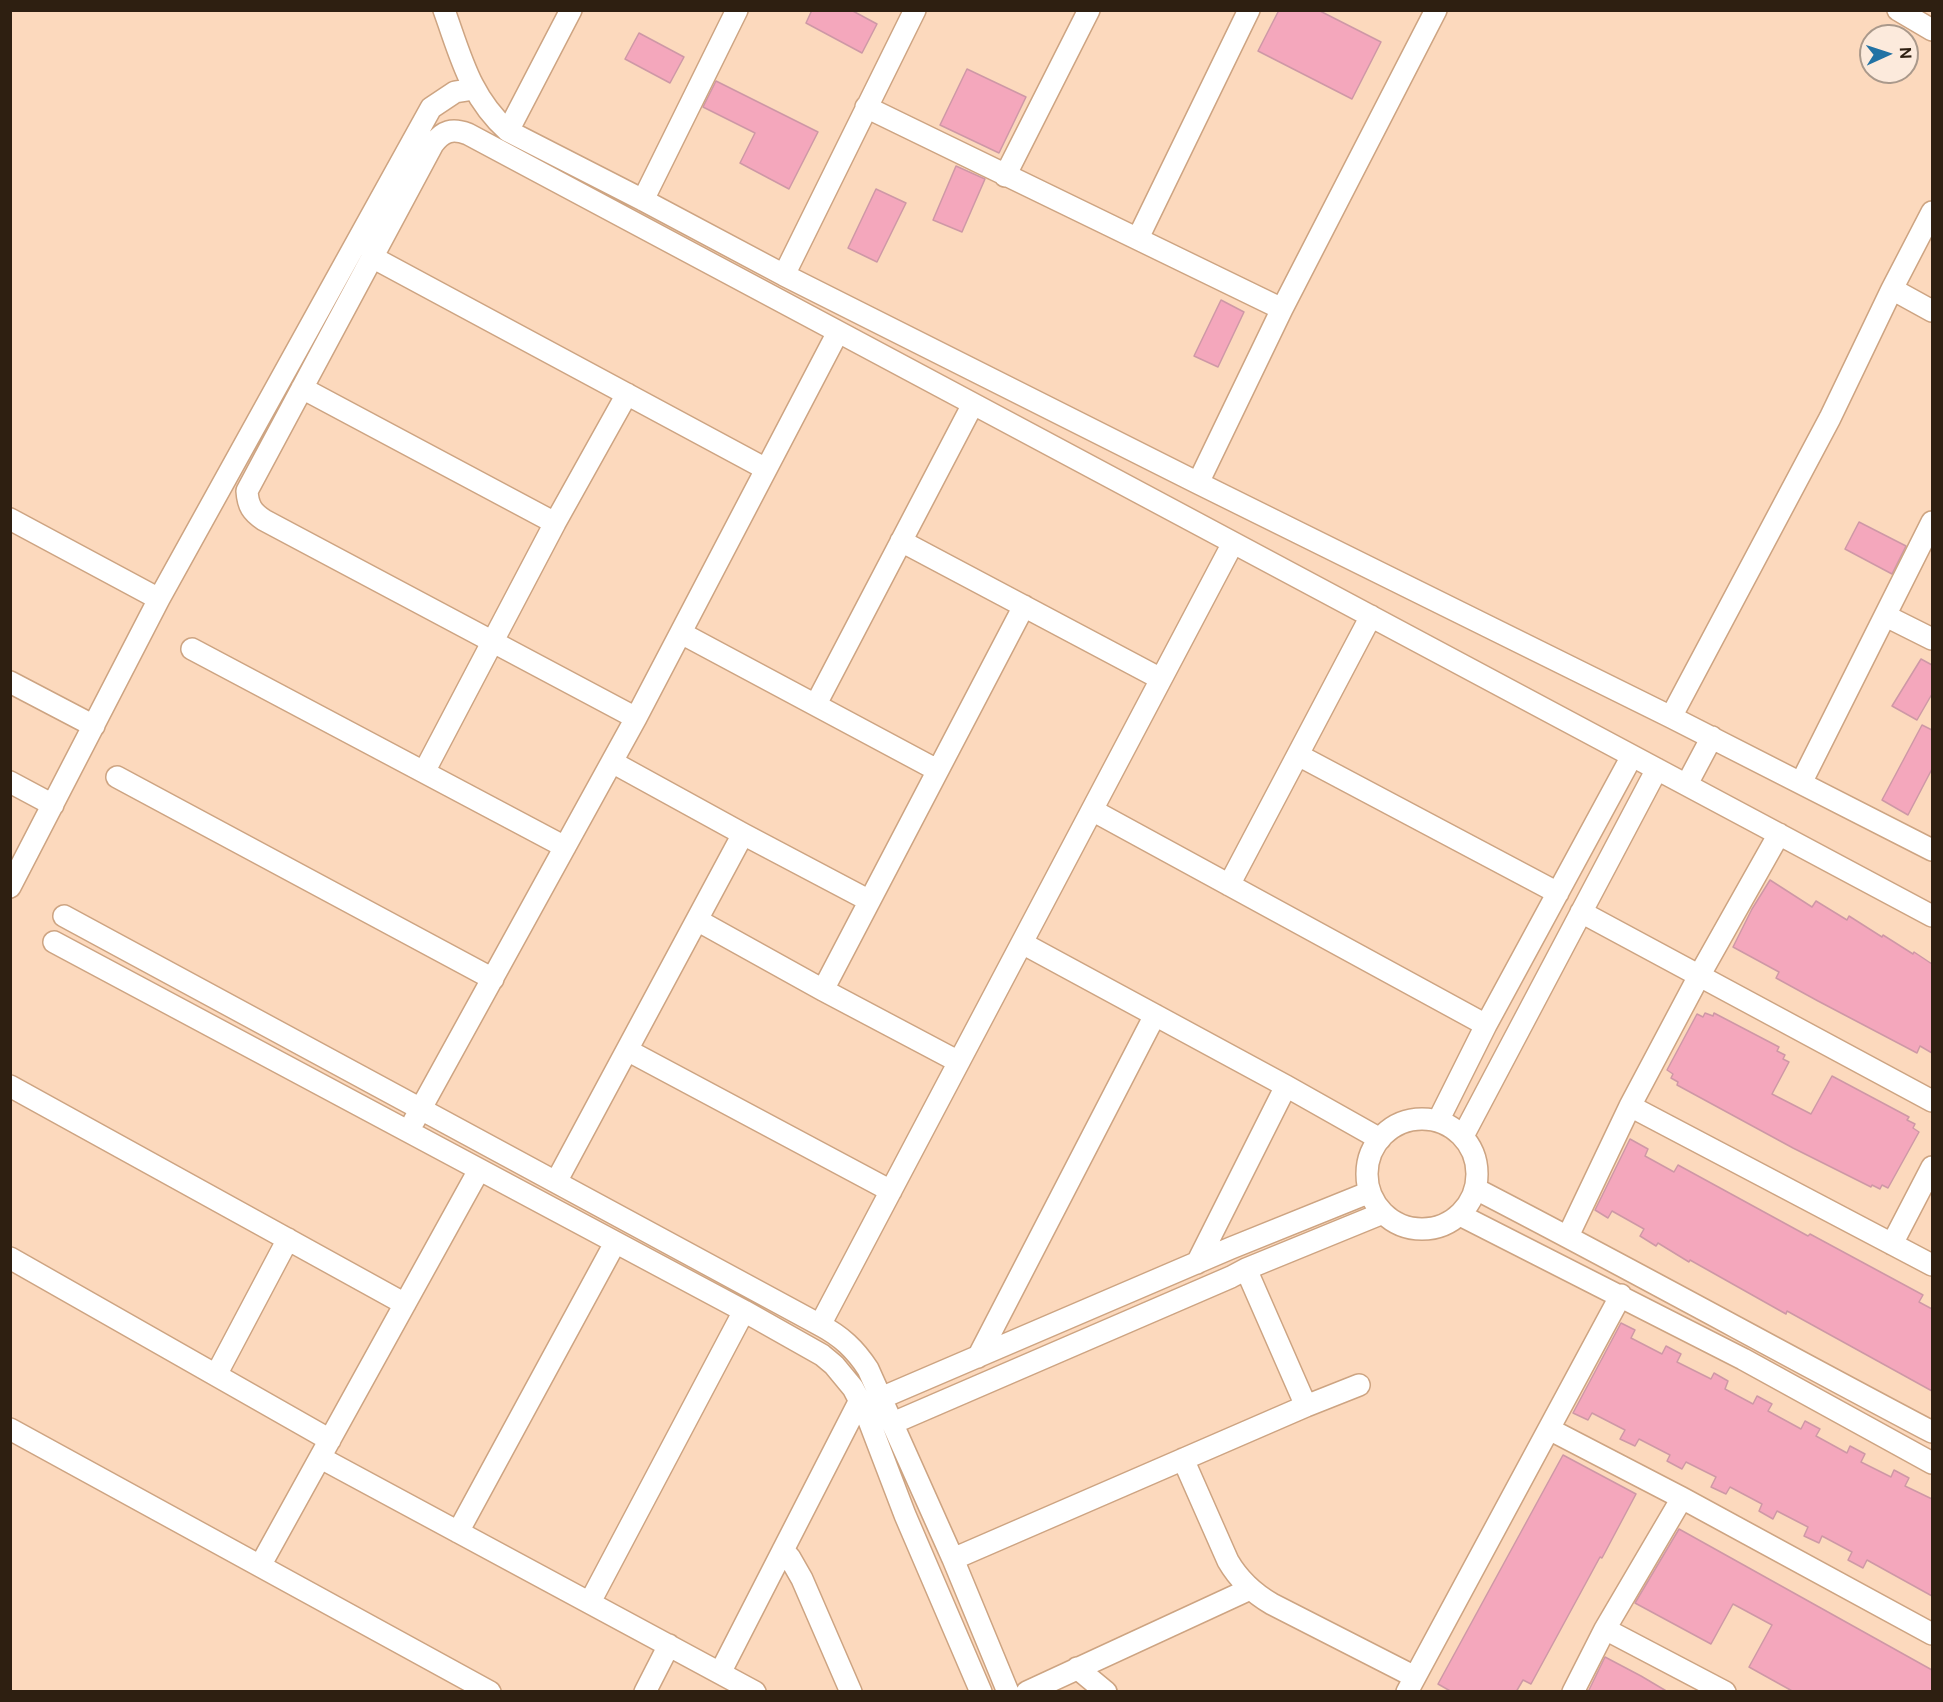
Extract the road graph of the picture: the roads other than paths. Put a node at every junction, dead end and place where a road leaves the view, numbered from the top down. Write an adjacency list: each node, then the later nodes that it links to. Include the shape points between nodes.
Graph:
1 (444, 10): 10 (street)
2 (571, 10): 12 (street)
3 (736, 10): 14 (street)
4 (915, 10): 11 (street)
5 (1089, 10): 13 (street)
6 (1249, 10): 16 (street)
7 (1436, 10): 20 (street)
8 (1898, 10): 9 (street)
9 (1932, 30)
10 (474, 89): 12 (street, via 493,118); 33 (street, via 455,92 431,108)
11 (866, 107): 13 (street); 18 (street)
12 (508, 131): 14 (street)
13 (1005, 176): 16 (street)
14 (643, 200): 18 (street)
15 (1932, 212): 19 (street)
16 (1138, 238): 20 (street)
17 (372, 258): 22 (street, via 433,144 448,131 458,131); 23 (street); 24 (street)
18 (784, 275): 27 (street)
19 (1892, 289): 21 (street); 44 (street, via 1830,418)
20 (1282, 309): 27 (street)
21 (1932, 311)
22 (838, 332): 25 (street); 26 (street)
23 (302, 388): 30 (street); 39 (street, via 247,491 254,514)
24 (627, 394): 26 (street); 30 (street)
25 (973, 404): 31 (street); 32 (street)
26 (766, 469): 37 (street)
27 (1198, 483): 44 (street)
28 (10, 519): 33 (street)
29 (1932, 522): 36 (street)
30 (555, 523): 39 (street)
31 (901, 541): 34 (street); 43 (street)
32 (1233, 543): 35 (street); 41 (street)
33 (159, 599): 46 (street)
34 (1024, 606): 41 (street); 52 (street)
35 (1371, 616): 48 (street); 49 (street)
36 (1886, 616): 38 (street); 56 (street)
37 (681, 633): 43 (street); 45 (street)
38 (1932, 639)
39 (493, 642): 45 (street); 53 (street)
40 (192, 649): 53 (street)
41 (1161, 679): 59 (street)
42 (10, 682): 46 (street)
43 (816, 704): 52 (street)
44 (1671, 717): 47 (street)
45 (636, 718): 50 (street)
46 (94, 726): 58 (street)
47 (1712, 738): 56 (street); 57 (street)
48 (1298, 755): 64 (street); 66 (street)
49 (1632, 756): 51 (street); 66 (street)
50 (612, 762): 60 (street); 62 (street)
51 (1657, 769): 57 (street); 68 (street)
52 (937, 770): 67 (street)
53 (424, 772): 62 (street)
54 (117, 777): 75 (street)
55 (10, 782): 58 (street)
56 (1801, 783): 63 (street)
57 (1687, 784): 61 (street)
58 (53, 805): 65 (street)
59 (1092, 810): 64 (street); 73 (street)
60 (743, 834): 67 (street); 71 (street)
61 (1779, 834): 70 (street); 74 (street)
62 (565, 847): 75 (street)
63 (1932, 850)
64 (1229, 885): 78 (street)
65 (10, 887)
66 (1558, 894): 78 (street)
67 (868, 900): 76 (street)
68 (1581, 912): 74 (street); 88 (street)
69 (64, 916): 85 (street)
70 (1932, 916)
71 (697, 920): 76 (street); 79 (street)
72 (54, 942): 87 (street)
73 (1022, 943): 77 (street); 80 (street)
74 (1699, 976): 83 (street); 84 (street)
75 (492, 979): 85 (street)
76 (823, 990): 80 (street)
77 (1155, 1015): 82 (street); 111 (street)
78 (1486, 1025): 86 (street)
79 (627, 1050): 92 (street); 94 (street)
80 (959, 1062): 94 (street)
81 (10, 1086): 99 (street)
82 (1286, 1086): 89 (street); 103 (street)
83 (1932, 1101)
84 (1630, 1106): 98 (street); 101 (street)
85 (421, 1109): 87 (street); 92 (street)
86 (1438, 1121): 88 (street); 89 (street, via 1413,1119 1400,1123)
87 (409, 1132): 91 (street)
88 (1463, 1136): 93 (street, via 1477,1166)
89 (1380, 1139): 95 (street, via 1369,1159)
90 (1932, 1167): 101 (street)
91 (479, 1170): 100 (street); 107 (street)
92 (556, 1182): 109 (street)
93 (1476, 1189): 97 (street); 98 (street)
94 (891, 1191): 109 (street)
95 (1370, 1192): 96 (street); 103 (street)
96 (1383, 1213): 97 (street, via 1404,1226 1421,1229 1439,1227); 105 (street)
97 (1460, 1215): 106 (street)
98 (1568, 1236): 110 (street)
99 (288, 1239): 107 (street); 113 (street)
100 (615, 1243): 108 (street); 125 (street)
101 (1892, 1244): 104 (street)
102 (10, 1258): 113 (street)
103 (1197, 1263): 111 (street)
104 (1932, 1265)
105 (1246, 1269): 116 (street); 117 (street)
106 (1621, 1295): 112 (street); 119 (street)
107 (405, 1304): 121 (street)
108 (744, 1311): 115 (street, via 822,1355); 130 (street)
109 (820, 1325): 115 (street, via 860,1356 868,1369)
110 (1754, 1338): 112 (street); 120 (street)
111 (978, 1357): 115 (street)
112 (1743, 1359): 123 (street)
113 (216, 1375): 121 (street)
114 (1359, 1385): 116 (street)
115 (871, 1399): 117 (street); 126 (street); 141 (street, via 905,1515)
116 (1306, 1406): 122 (street)
117 (893, 1423): 127 (street)
118 (10, 1429): 128 (street)
119 (1549, 1430): 124 (street); 136 (street)
120 (1932, 1431)
121 (326, 1449): 125 (street); 128 (street)
122 (1184, 1459): 127 (street); 129 (street, via 1228,1561)
123 (1932, 1463)
124 (1682, 1498): 131 (street); 132 (street)
125 (458, 1532): 130 (street)
126 (783, 1550): 135 (street); 140 (street, via 802,1578)
127 (953, 1559): 142 (street)
128 (260, 1566): 137 (street)
129 (1250, 1589): 134 (street); 136 (street)
130 (590, 1602): 133 (street)
131 (1605, 1629): 145 (street); 146 (street)
132 (1932, 1634)
133 (669, 1645): 135 (street); 138 (street)
134 (1077, 1668): 143 (street); 144 (street)
135 (720, 1673): 139 (street)
136 (1411, 1684)
137 (489, 1692)
138 (645, 1692)
139 (755, 1692)
140 (851, 1692)
141 (981, 1692)
142 (1008, 1692)
143 (1027, 1692)
144 (1106, 1692)
145 (1573, 1692)
146 (1725, 1692)

